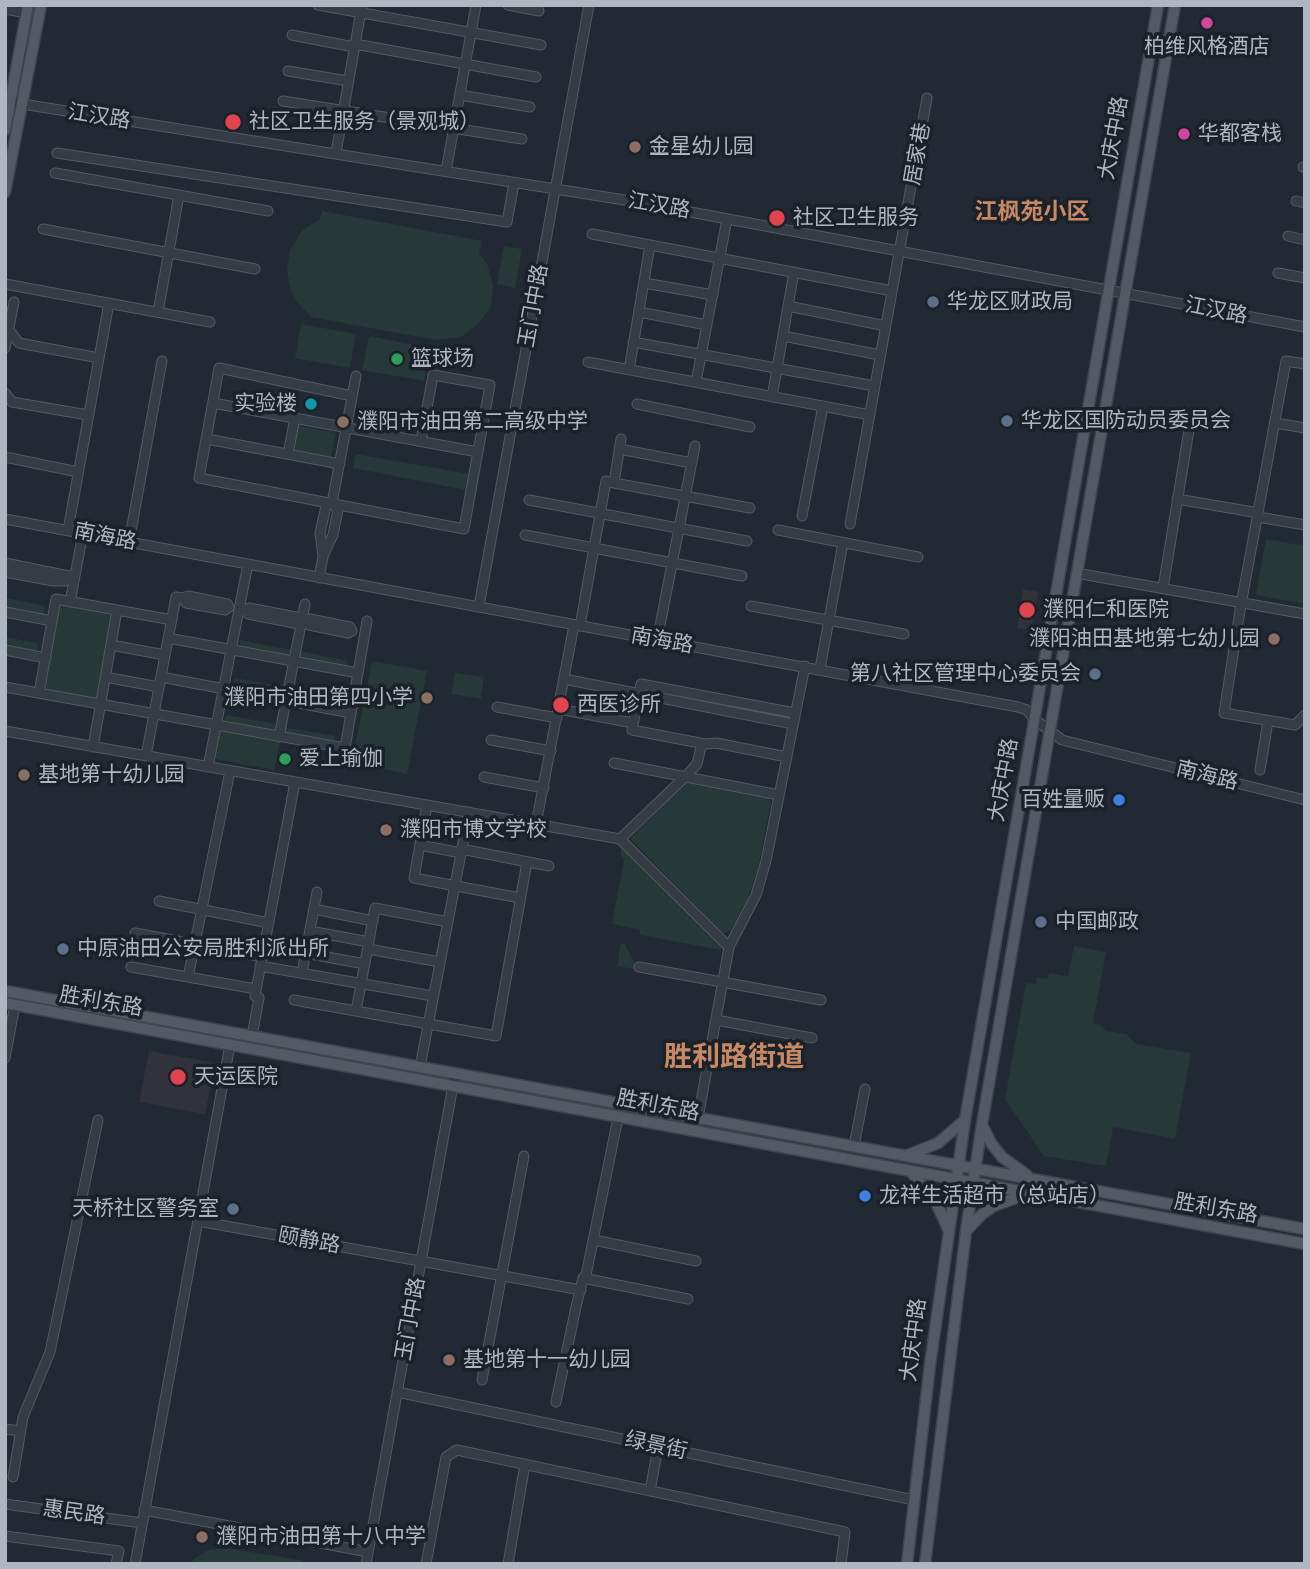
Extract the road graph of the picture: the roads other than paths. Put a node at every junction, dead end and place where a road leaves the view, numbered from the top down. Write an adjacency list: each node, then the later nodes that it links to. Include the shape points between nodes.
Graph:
1 (41, 5): 24 (main road)
2 (318, 5): 10 (street)
3 (476, 5): 12 (street)
4 (508, 5): 11 (street)
5 (589, 5): 35 (street, 玉门中路)
6 (1157, 5): 55 (main road, 大庆中路)
7 (1175, 5): 56 (main road, 大庆中路)
8 (5, 9): 9 (street)
9 (28, 9): 23 (main road)
10 (361, 9): 12 (street); 14 (street)
11 (539, 11)
12 (471, 33): 15 (street); 16 (street)
13 (292, 35): 14 (street)
14 (354, 45): 16 (street); 19 (street)
15 (541, 45)
16 (465, 64): 18 (street); 20 (street)
17 (288, 71): 19 (street)
18 (536, 77)
19 (348, 80): 26 (street)
20 (460, 95): 25 (street); 27 (street)
21 (927, 98): 45 (street, 居家巷)
22 (283, 101): 26 (street)
23 (10, 102): 24 (street, 江汉路); 28 (main road)
24 (23, 104): 31 (street, 江汉路); 36 (main road)
25 (530, 107)
26 (343, 111): 27 (street); 31 (street)
27 (453, 128): 29 (street); 32 (street)
28 (5, 130)
29 (522, 139)
30 (57, 153): 34 (street, via 508,222)
31 (336, 153): 32 (street, 江汉路)
32 (446, 171): 34 (street, 江汉路)
33 (55, 173): 37 (street)
34 (514, 183): 35 (street, 江汉路)
35 (555, 189): 39 (street, 江汉路); 140 (street, 玉门中路)
36 (5, 192)
37 (179, 195): 38 (street); 46 (street)
38 (268, 211)
39 (727, 219): 45 (street, 江汉路); 47 (street)
40 (43, 229): 46 (street)
41 (592, 234): 44 (street)
42 (1289, 236): 43 (street)
43 (1305, 240)
44 (650, 245): 47 (street); 52 (street)
45 (901, 252): 55 (street, 江汉路); 89 (street, 居家巷)
46 (169, 254): 48 (street); 61 (street)
47 (720, 258): 49 (street); 57 (street)
48 (255, 269)
49 (794, 272): 54 (street); 60 (street)
50 (1278, 273): 51 (street)
51 (1305, 278)
52 (644, 283): 57 (street); 62 (street)
53 (5, 284): 59 (street)
54 (887, 290)
55 (1107, 290): 56 (street, 江汉路); 180 (main road, 大庆中路)
56 (1124, 294): 66 (street, 江汉路); 131 (main road, 大庆中路)
57 (713, 295): 64 (street)
58 (14, 302): 67 (street)
59 (109, 303): 61 (street); 73 (street)
60 (788, 306): 65 (street); 68 (street)
61 (158, 312): 63 (street)
62 (639, 312): 64 (street); 69 (street)
63 (210, 322)
64 (707, 325): 71 (street)
65 (881, 325)
66 (1305, 327)
67 (9, 330): 70 (street); 73 (street, via 19,342)
68 (783, 336): 72 (street); 77 (street)
69 (634, 342): 71 (street); 78 (street)
70 (5, 348)
71 (702, 354): 77 (street); 80 (street)
72 (875, 354)
73 (99, 358): 88 (street)
74 (162, 361): 123 (street)
75 (588, 362): 78 (street)
76 (1305, 364): 91 (street, via 1286,361)
77 (777, 368): 81 (street); 84 (street)
78 (629, 370): 80 (street)
79 (356, 376): 83 (street)
80 (696, 382): 84 (street)
81 (869, 385)
82 (5, 393): 88 (street, via 12,402)
83 (352, 397): 85 (street, via 219,369); 93 (street)
84 (772, 397): 87 (street)
85 (213, 403): 90 (street); 96 (street)
86 (637, 404): 94 (street)
87 (823, 406): 89 (street); 113 (street)
88 (88, 415): 104 (street)
89 (870, 415): 115 (street, 居家巷)
90 (295, 418): 93 (street); 100 (street)
91 (1275, 423): 95 (street); 112 (street)
92 (1190, 424): 107 (street)
93 (346, 427): 97 (street); 103 (street)
94 (750, 427)
95 (1305, 428)
96 (207, 439): 100 (street); 109 (street, via 199,478)
97 (421, 441): 99 (street); 99 (street, via 433,374 490,385)
98 (695, 446): 102 (street)
99 (478, 452): 109 (street, via 464,529)
100 (288, 454): 103 (street)
101 (5, 457): 104 (street)
102 (692, 463): 105 (street, via 620,444); 106 (street)
103 (340, 464): 109 (street)
104 (78, 472): 118 (street)
105 (614, 483): 106 (street); 111 (street, via 606,481)
106 (685, 496): 110 (street); 117 (street)
107 (1177, 499): 112 (street); 136 (street)
108 (529, 500): 111 (street)
109 (332, 503): 134 (street, via 326,506 320,533 323,557)
110 (750, 508)
111 (600, 514): 117 (street); 125 (street)
112 (1258, 515): 116 (street); 138 (street)
113 (802, 516)
114 (5, 519): 118 (street, 南海路)
115 (850, 524)
116 (1305, 525)
117 (679, 529): 122 (street); 128 (street)
118 (68, 530): 120 (street, 南海路)
119 (778, 530): 124 (street)
120 (83, 533): 123 (street, 南海路); 135 (street)
121 (525, 535): 125 (street)
122 (747, 541)
123 (129, 542): 129 (street, 南海路)
124 (843, 543): 126 (street); 147 (street)
125 (594, 548): 128 (street); 151 (street)
126 (918, 557)
127 (5, 563): 132 (street)
128 (673, 563): 133 (street); 155 (street)
129 (248, 564): 134 (street, 南海路); 142 (street)
130 (5, 572): 132 (street, via 52,581)
131 (1076, 573): 136 (street); 185 (main road, 大庆中路)
132 (57, 576): 135 (street)
133 (742, 576)
134 (319, 578): 140 (street, 南海路)
135 (74, 580): 137 (street)
136 (1163, 588): 138 (street)
137 (70, 602): 143 (street); 148 (street, via 57,599)
138 (1243, 602): 145 (street); 181 (street, via 1224,713)
139 (304, 604): 149 (street)
140 (479, 606): 151 (street, 南海路)
141 (751, 606): 147 (street)
142 (238, 609): 146 (street, via 176,597); 149 (street); 158 (street)
143 (117, 610): 146 (street); 156 (street)
144 (5, 612): 148 (street)
145 (1305, 614)
146 (172, 620): 154 (street)
147 (829, 620): 153 (street); 163 (street)
148 (52, 621): 160 (street)
149 (302, 621): 152 (street); 161 (street)
150 (367, 621): 152 (street)
151 (577, 625): 155 (street, 南海路); 166 (street)
152 (365, 633): 164 (street)
153 (904, 634)
154 (168, 638): 158 (street); 159 (street)
155 (657, 641): 162 (street, 南海路)
156 (111, 645): 159 (street); 165 (street)
157 (5, 650): 160 (street)
158 (231, 650): 161 (street); 169 (street)
159 (165, 655): 167 (street)
160 (46, 658): 170 (street)
161 (294, 661): 164 (street); 172 (street)
162 (805, 666): 163 (street, 南海路); 177 (street)
163 (820, 670): 180 (street, 南海路, via 1018,707)
164 (358, 673): 175 (street)
165 (105, 677): 167 (street); 173 (street)
166 (564, 679): 171 (street); 176 (street)
167 (160, 682): 169 (street); 178 (street)
168 (5, 687): 170 (street)
169 (223, 689): 172 (street); 184 (street)
170 (39, 694): 173 (street)
171 (639, 694): 177 (street, via 641,684); 182 (street); 183 (street)
172 (286, 701): 175 (street); 187 (street)
173 (101, 705): 178 (street); 190 (street)
174 (497, 707): 176 (street)
175 (351, 713): 187 (street, via 345,748)
176 (558, 713): 182 (street); 191 (street)
177 (795, 713): 183 (street)
178 (154, 714): 184 (street); 192 (street)
179 (1305, 715): 181 (street, via 1295,726)
180 (1034, 719): 185 (street, 南海路); 256 (main road, 大庆中路)
181 (1268, 721): 196 (street)
182 (633, 723): 189 (street, via 632,730)
183 (793, 724): 193 (street)
184 (216, 725): 187 (street); 195 (street)
185 (1048, 729): 203 (street, 南海路, via 1062,740); 257 (main road, 大庆中路)
186 (5, 731): 190 (street)
187 (279, 737)
188 (491, 740): 191 (street)
189 (705, 744): 193 (street); 198 (street)
190 (93, 747): 192 (street)
191 (551, 751): 201 (street)
192 (146, 756): 195 (street)
193 (787, 757): 202 (street)
194 (614, 763): 198 (street)
195 (208, 767): 197 (street)
196 (1260, 769)
197 (230, 771): 200 (street); 217 (street)
198 (686, 776): 202 (street); 207 (street)
199 (484, 777): 201 (street)
200 (295, 782): 204 (street); 220 (street)
201 (544, 788): 206 (street)
202 (779, 795): 225 (street, via 756,895)
203 (1305, 800)
204 (427, 805): 205 (street); 208 (street)
205 (469, 812): 206 (street); 209 (street)
206 (537, 824): 207 (street)
207 (620, 839): 225 (street)
208 (420, 845): 209 (street); 212 (street, via 414,878)
209 (461, 851): 210 (street); 212 (street)
210 (527, 862): 211 (street); 214 (street)
211 (549, 866)
212 (454, 886): 214 (street); 219 (street)
213 (317, 892): 216 (street)
214 (520, 898): 244 (street, via 496,1036)
215 (159, 901): 217 (street)
216 (314, 909): 218 (street); 221 (street)
217 (201, 910): 220 (street); 223 (street)
218 (373, 920): 219 (street, via 375,908); 224 (street)
219 (448, 922): 228 (street)
220 (268, 923): 227 (street)
221 (310, 931): 224 (street); 226 (street)
222 (135, 933): 223 (street)
223 (194, 944): 227 (street); 233 (street)
224 (369, 945): 228 (street); 229 (street)
225 (729, 947): 234 (street)
226 (305, 953): 229 (street); 232 (street)
227 (261, 961): 232 (street); 236 (street)
228 (440, 962): 238 (street)
229 (365, 964): 235 (street)
230 (131, 967): 233 (street)
231 (639, 967): 234 (street)
232 (302, 973): 235 (street)
233 (188, 977): 236 (street)
234 (722, 982): 240 (street); 243 (street)
235 (361, 984): 238 (street); 242 (street)
236 (256, 989): 245 (street, via 259,998)
237 (5, 991): 245 (main road, 胜利东路)
238 (433, 996): 244 (street)
239 (294, 1000): 242 (street)
240 (821, 1000)
241 (10, 1004): 247 (main road, 胜利东路); 248 (street)
242 (356, 1011): 244 (street)
243 (716, 1020): 246 (street); 254 (street)
244 (428, 1024): 249 (street)
245 (252, 1036): 249 (main road, 胜利东路)
246 (812, 1038)
247 (230, 1045): 251 (main road, 胜利东路); 268 (street)
248 (5, 1058)
249 (420, 1067): 250 (main road, 胜利东路)
250 (455, 1074): 251 (street, 玉门中路); 254 (main road, 胜利东路)
251 (453, 1087): 253 (main road, 胜利东路); 274 (street, 玉门中路)
252 (865, 1089): 258 (street)
253 (618, 1118): 263 (main road, 胜利东路); 272 (street)
254 (698, 1118): 258 (main road, 胜利东路)
255 (98, 1120): 284 (street, via 50,1352)
256 (965, 1120): 260 (main road, via 937,1143); 261 (main road, 大庆中路)
257 (982, 1124): 262 (main road, 大庆中路); 264 (main road, via 1002,1157)
258 (854, 1146): 260 (main road, 胜利东路)
259 (524, 1156): 276 (street)
260 (904, 1156): 261 (main road, 胜利东路)
261 (958, 1165): 262 (main road, 胜利东路); 265 (main road, 大庆中路)
262 (975, 1168): 264 (main road, 胜利东路); 266 (main road, 大庆中路)
263 (912, 1173): 265 (main road, 胜利东路); 270 (main road, via 935,1200)
264 (1032, 1178): 269 (main road, 胜利东路)
265 (956, 1181): 266 (main road, 胜利东路); 270 (main road, 大庆中路)
266 (972, 1184): 267 (main road, 胜利东路); 271 (main road, 大庆中路)
267 (1030, 1194): 271 (main road, via 994,1206); 273 (main road, 胜利东路)
268 (198, 1221): 274 (street, 颐静路); 291 (street)
269 (1305, 1228)
270 (948, 1231): 289 (main road, 大庆中路)
271 (966, 1231): 302 (main road, 大庆中路)
272 (594, 1240): 275 (street); 277 (street)
273 (1305, 1244)
274 (421, 1261): 276 (street, 颐静路); 281 (street, 玉门中路)
275 (696, 1261)
276 (501, 1275): 278 (street, 颐静路); 280 (street)
277 (583, 1278): 278 (street); 279 (street)
278 (581, 1290): 282 (street)
279 (688, 1299)
280 (482, 1380)
281 (397, 1392): 285 (street, 绿景街); 294 (street, 玉门中路)
282 (556, 1402)
283 (5, 1429): 284 (street)
284 (20, 1431): 287 (street)
285 (658, 1447): 288 (street); 289 (street, 绿景街)
286 (525, 1464): 288 (street); 298 (street, via 457,1450 446,1457); 299 (street)
287 (13, 1477)
288 (650, 1490): 300 (street, via 845,1532)
289 (914, 1500): 301 (main road, 大庆中路)
290 (5, 1504): 292 (street, 惠民路)
291 (144, 1510): 292 (street); 294 (street)
292 (142, 1523): 296 (street)
293 (5, 1536): 295 (street, via 119,1551)
294 (368, 1552): 297 (street, 玉门中路)
295 (117, 1564)
296 (135, 1564)
297 (366, 1564)
298 (426, 1564)
299 (508, 1564)
300 (841, 1564)
301 (907, 1564)
302 (925, 1564)

